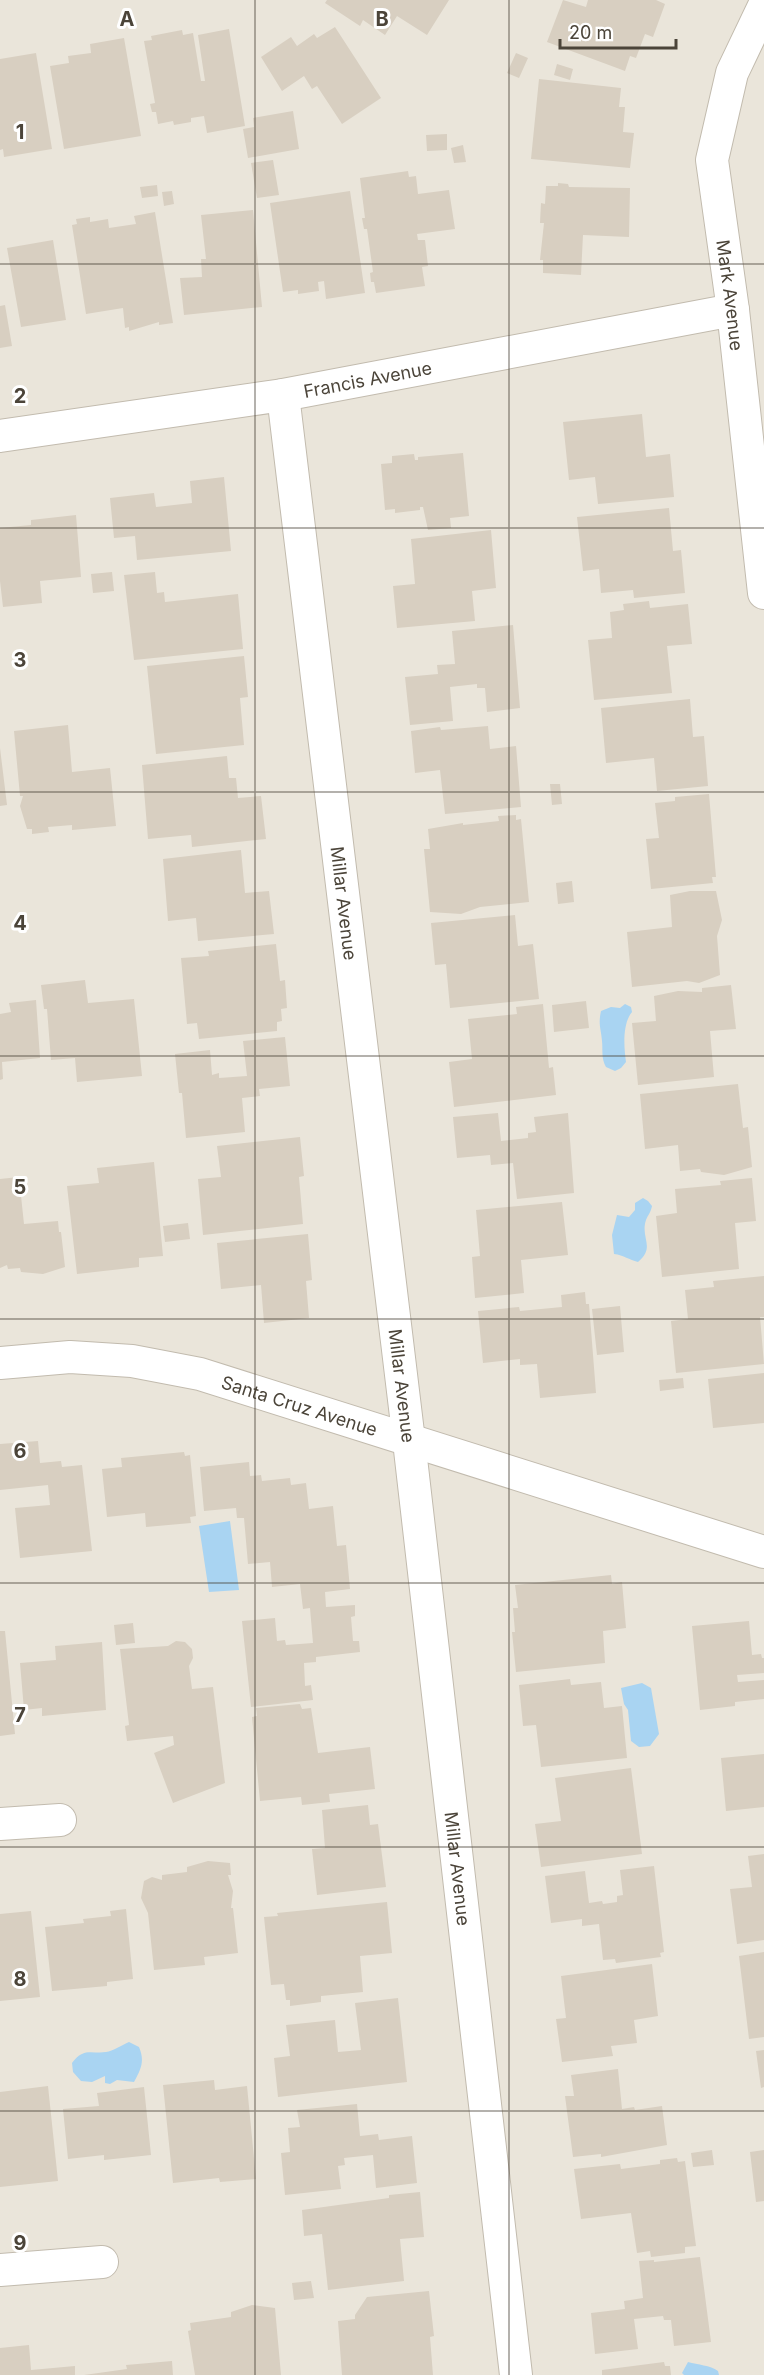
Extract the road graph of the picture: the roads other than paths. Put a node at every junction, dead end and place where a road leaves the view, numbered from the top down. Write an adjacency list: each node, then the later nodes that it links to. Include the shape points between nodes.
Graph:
1 (764, 6): 2 (street, Mark Avenue, via 732,73 712,160)
2 (733, 310): 3 (street, Francis Avenue); 5 (street, Mark Avenue)
3 (283, 395): 4 (street, Francis Avenue); 7 (street, Millar Avenue)
4 (0, 436)
5 (764, 593)
6 (0, 1363): 7 (street, Santa Cruz Avenue, via 70,1357 132,1361 200,1374)
7 (409, 1442): 8 (street, Santa Cruz Avenue); 13 (street, Millar Avenue)
8 (764, 1552)
9 (60, 1820): 10 (street)
10 (0, 1824)
11 (102, 2262): 12 (street)
12 (0, 2270)
13 (516, 2375)

